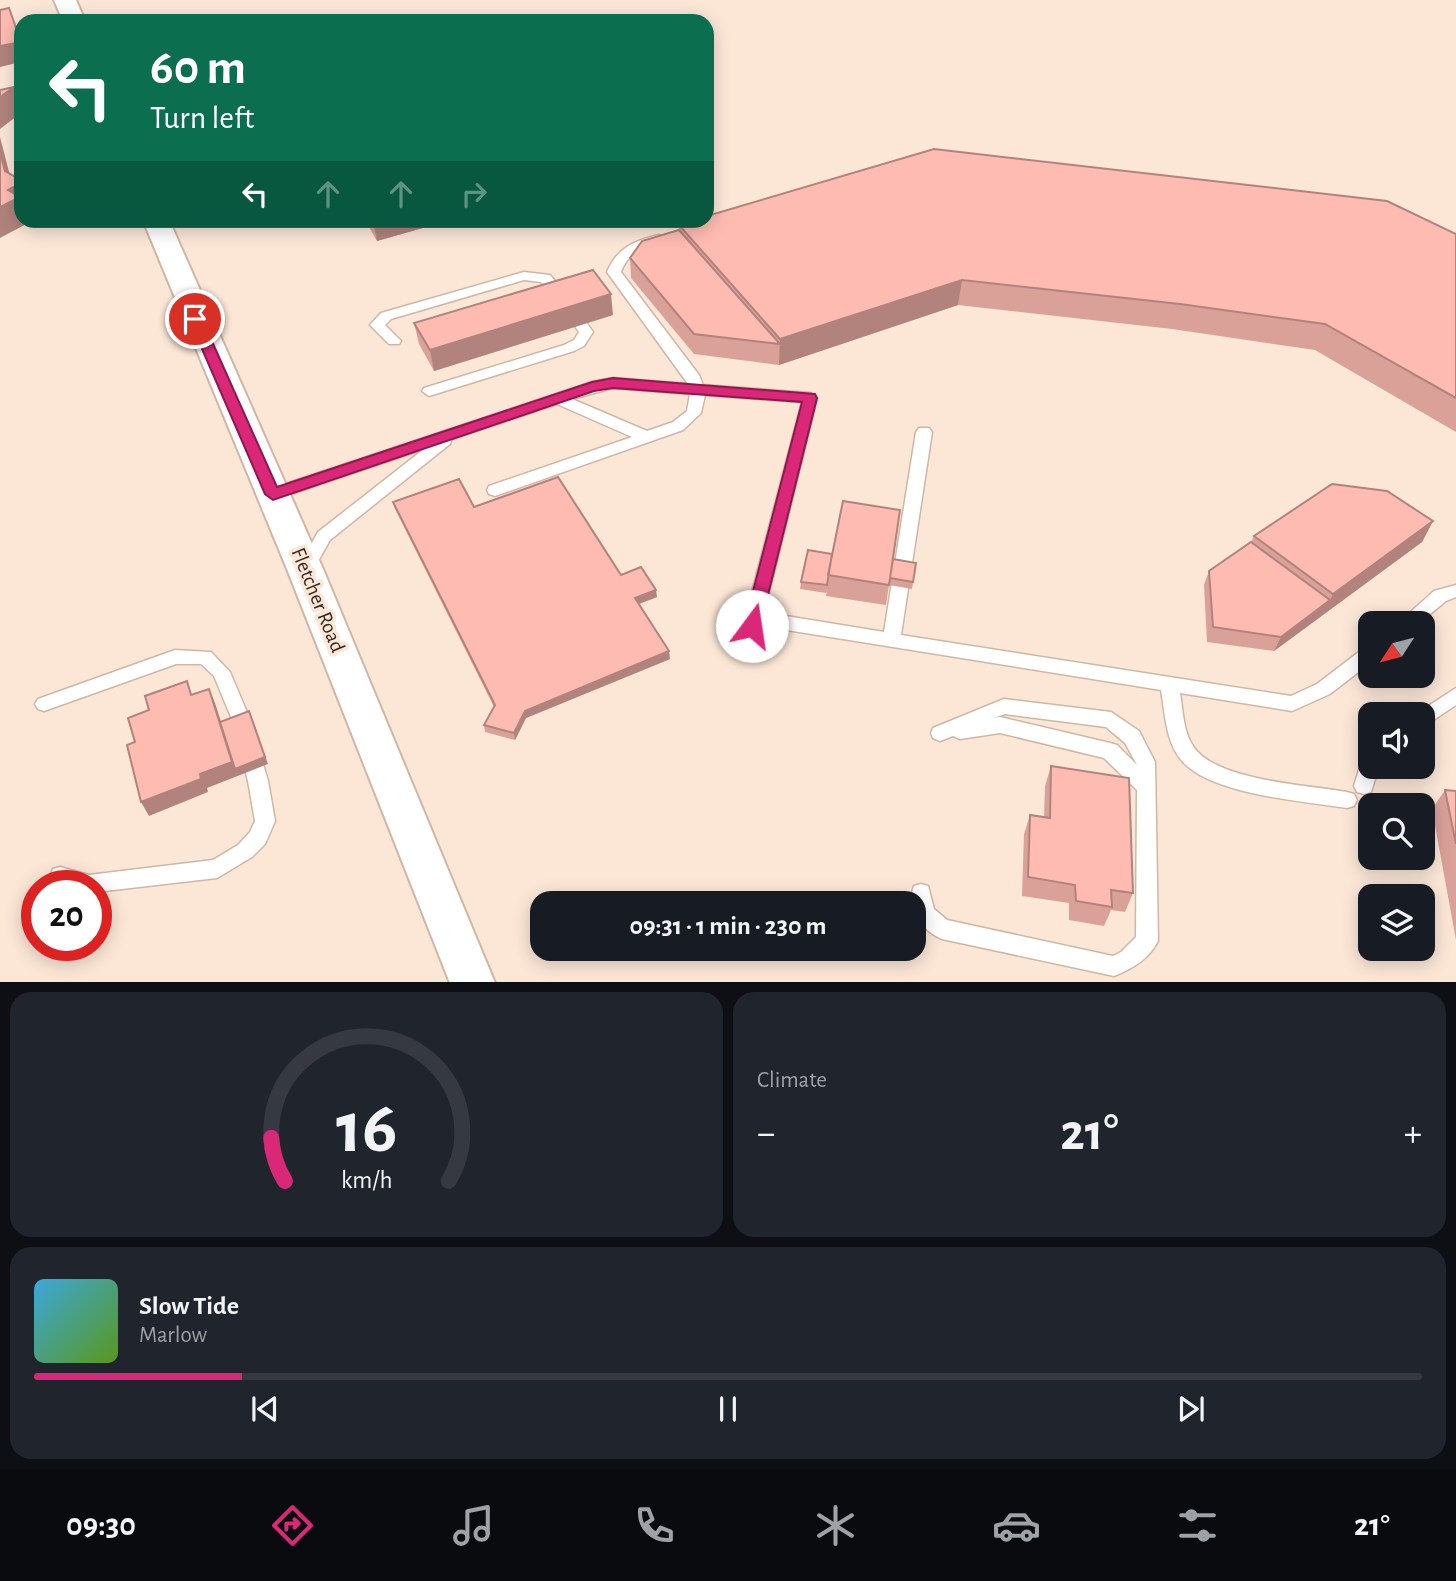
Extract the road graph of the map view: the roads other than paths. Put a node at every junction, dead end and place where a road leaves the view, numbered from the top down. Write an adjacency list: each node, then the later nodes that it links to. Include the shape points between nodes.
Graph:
1 (159, 228): 27 (street, Fletcher Road)
2 (666, 236): 21 (lane, via 628,249 614,272 681,358)
3 (500, 282): 4 (lane); 5 (lane); 7 (lane, via 524,276 545,278)
4 (478, 288): 6 (lane); 8 (lane, via 380,319 377,325 394,341 393,328 458,304)
5 (531, 290)
6 (508, 297)
7 (564, 300)
8 (468, 305)
9 (581, 325): 13 (lane, via 584,337)
10 (559, 331): 13 (lane)
11 (537, 339): 15 (lane)
12 (515, 345): 17 (lane)
13 (569, 348): 15 (lane)
14 (491, 353): 18 (lane)
15 (547, 355): 17 (lane)
16 (469, 360): 19 (lane)
17 (524, 362): 18 (lane)
18 (502, 369): 19 (lane)
19 (479, 376): 20 (lane)
20 (429, 391)
21 (698, 392): 22 (lane, via 613,383); 25 (lane, via 694,413 686,422); 31 (lane, via 810,398 752,626 774,621)
22 (556, 398): 23 (lane); 25 (lane)
23 (455, 432): 27 (lane); 28 (lane, via 324,536)
24 (924, 432): 31 (lane)
25 (647, 437): 26 (lane)
26 (495, 489)
27 (273, 494): 28 (street, Fletcher Road)
28 (305, 569): 43 (street, Fletcher Road)
29 (1456, 591): 30 (lane, via 1440,596)
30 (1422, 611)
31 (892, 639): 33 (lane)
32 (1358, 662): 33 (lane, via 1310,698 1292,704)
33 (1170, 684): 40 (lane, via 1181,740 1188,755 1204,770)
34 (1456, 695): 36 (lane)
35 (44, 704): 41 (lane, via 174,657 205,657 221,672 240,717 265,821 258,838 217,869)
36 (1435, 710)
37 (1366, 779): 38 (lane)
38 (1364, 786)
39 (1146, 788): 39 (lane, via 1146,762 1132,737 1111,720 1004,706 940,733 1000,725 1110,751); 42 (lane, via 1147,941 1129,959 1114,966 942,929)
40 (1347, 800)
41 (112, 881)
42 (926, 915)
43 (473, 982)

